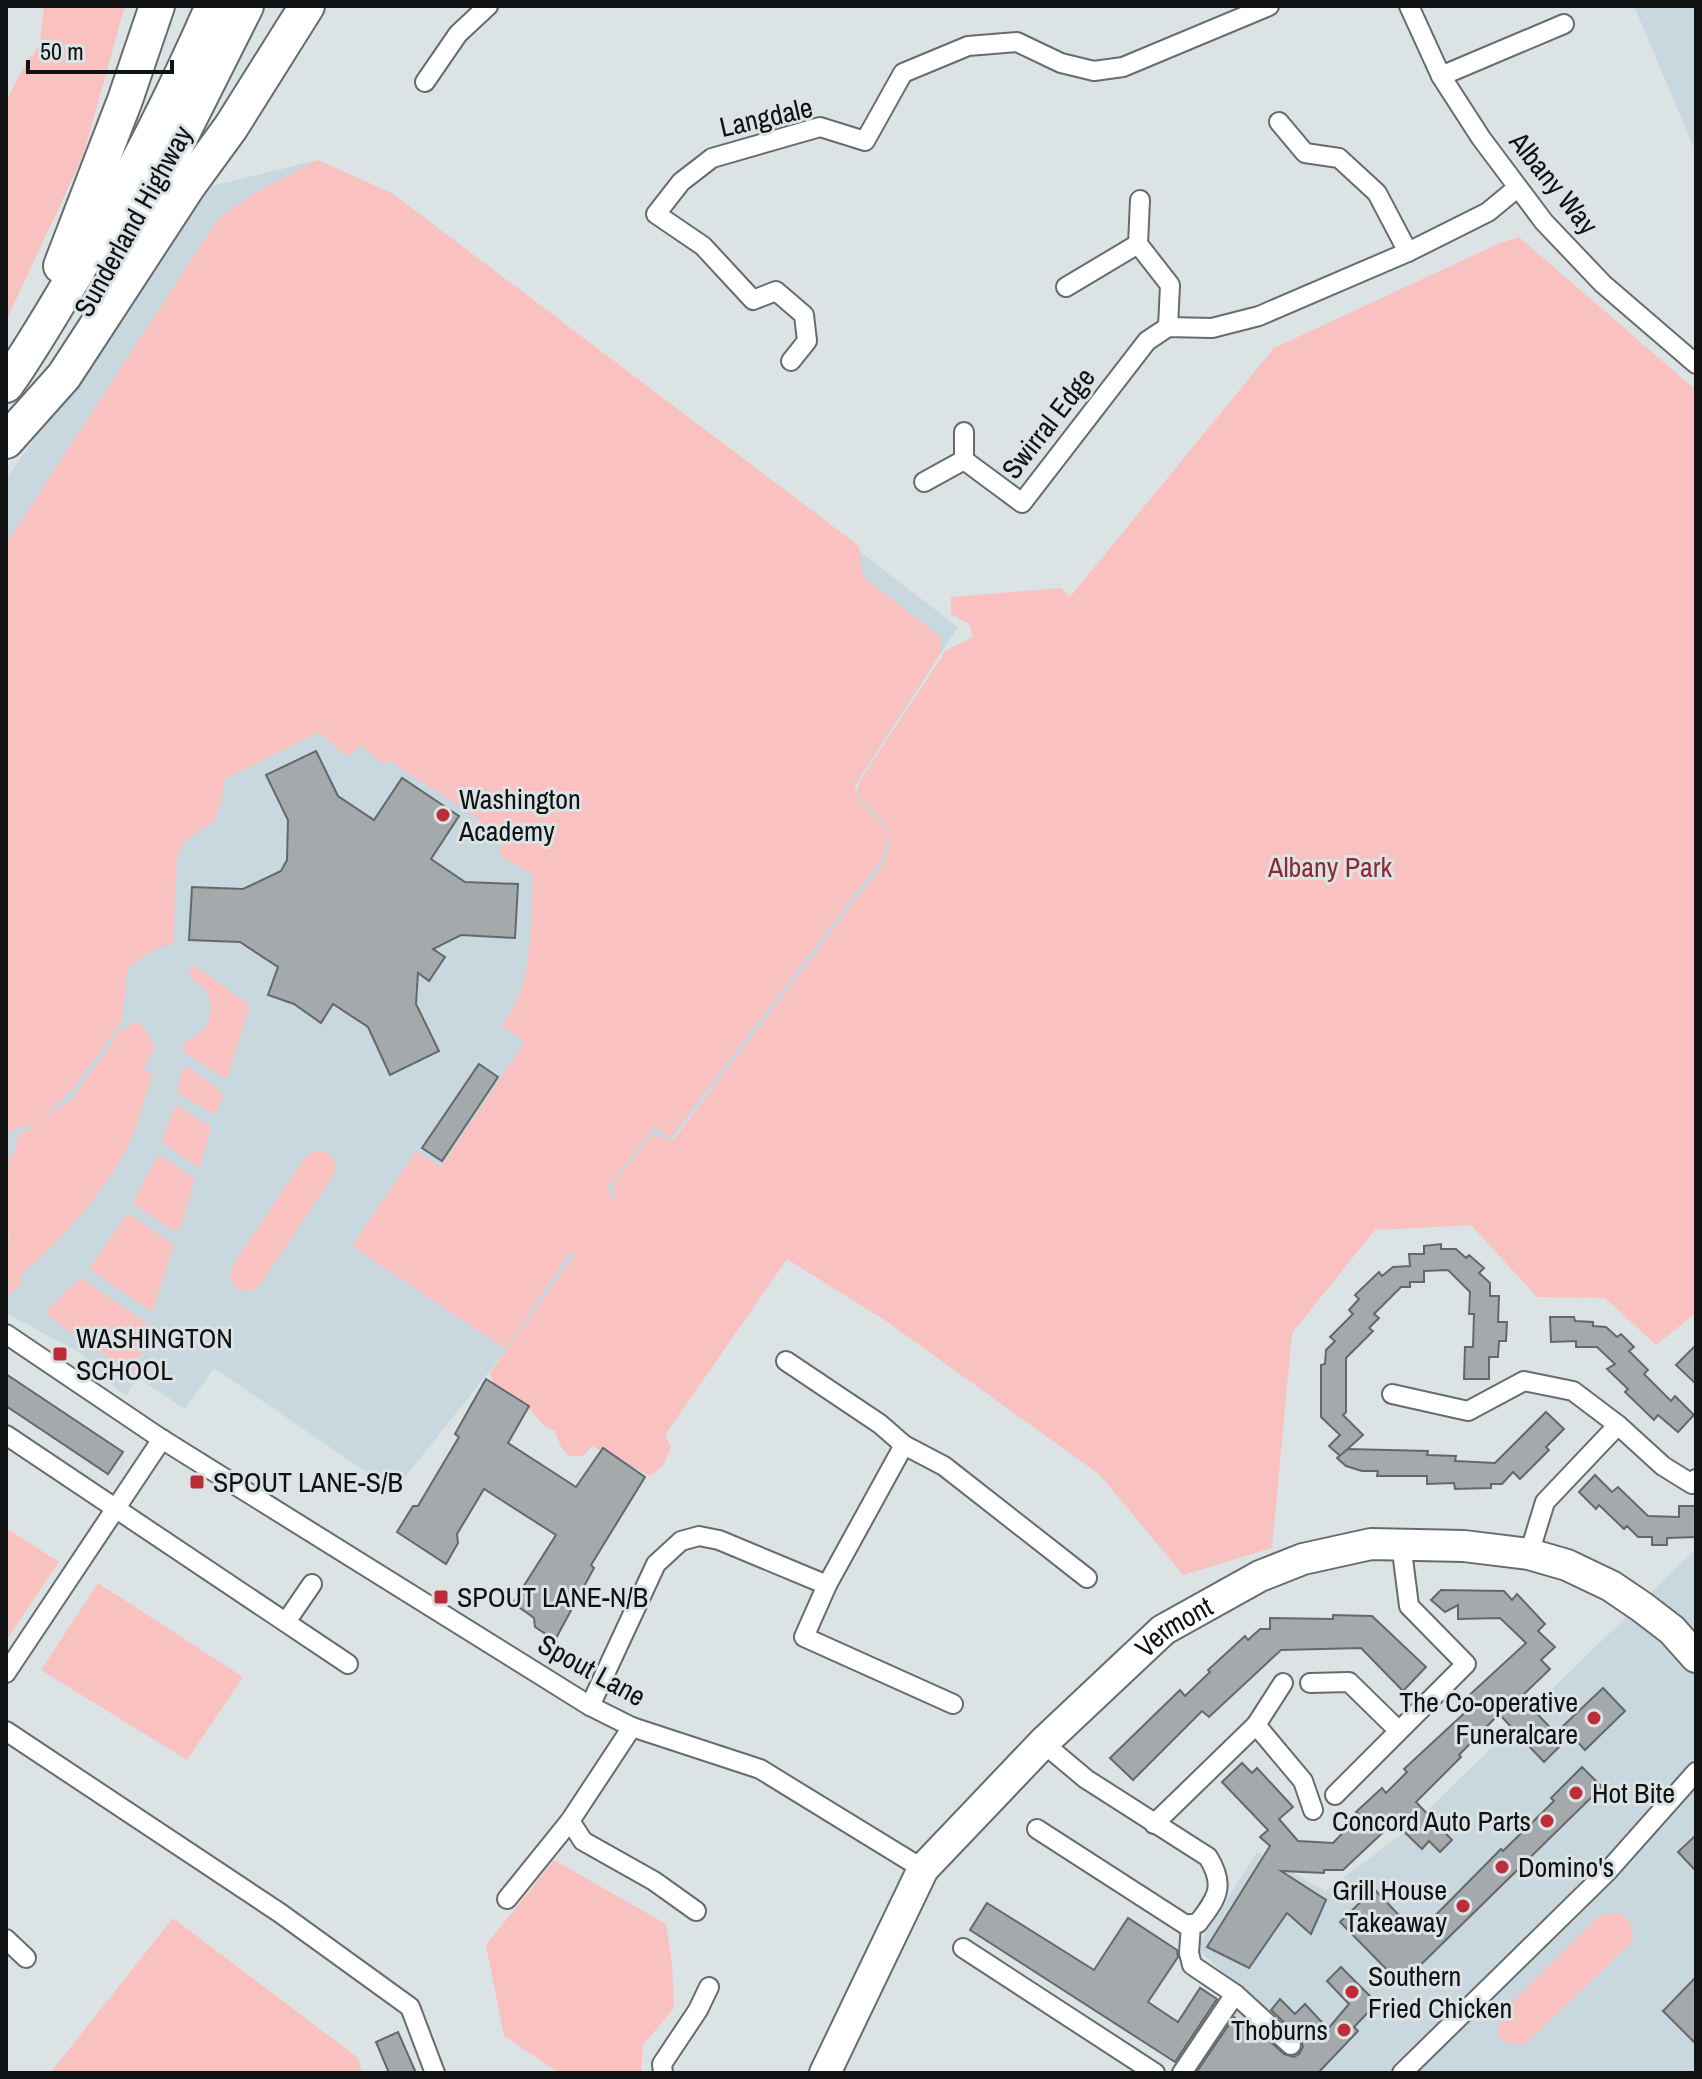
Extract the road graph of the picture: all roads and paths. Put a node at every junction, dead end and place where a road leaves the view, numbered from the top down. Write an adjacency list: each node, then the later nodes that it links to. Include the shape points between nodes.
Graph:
1 (157, 6): 19 (highway)
2 (213, 6): 19 (highway, Sunderland Highway, via 176,92)
3 (246, 6): 23 (highway, Sunderland Highway, via 141,215)
4 (307, 6): 25 (highway, via 64,376)
5 (488, 6): 11 (street, via 458,34)
6 (1269, 6): 8 (street, Langdale)
7 (1409, 6): 10 (street, Albany Way)
8 (1234, 13): 20 (street, Langdale, via 1123,67 1094,71 1061,63 1017,42 968,46 903,73 865,141 820,127 712,158 681,182 656,214 703,246 753,300 776,291 804,315 807,341)
9 (1564, 24): 10 (street)
10 (1441, 76): 13 (street, Albany Way)
11 (425, 82)
12 (1279, 122): 16 (street, via 1305,153 1339,158 1377,193)
13 (1517, 188): 16 (street, via 1488,212); 21 (street, Albany Way, via 1603,284)
14 (1140, 200): 15 (street)
15 (1138, 244): 17 (street); 18 (street, via 1170,285)
16 (1408, 252): 18 (street, via 1259,316 1212,328)
17 (1066, 287)
18 (1168, 327): 26 (street, Swirral Edge, via 1147,341 1022,503)
19 (29, 352): 22 (highway, Sunderland Highway)
20 (791, 361)
21 (1696, 364)
22 (6, 385)
23 (6, 429)
24 (964, 432): 26 (street, Swirral Edge)
25 (6, 441)
26 (964, 460): 27 (street, Swirral Edge)
27 (924, 482)
28 (6, 1334): 33 (street, Spout Lane)
29 (786, 1361): 34 (street)
30 (1392, 1394): 31 (street, via 1468,1411 1524,1381 1573,1391)
31 (1618, 1425): 35 (street, via 1663,1466); 38 (street, via 1545,1502)
32 (6, 1435): 36 (street)
33 (162, 1439): 36 (street); 49 (street, Spout Lane)
34 (904, 1445): 39 (street, via 944,1466); 41 (street)
35 (1694, 1481)
36 (116, 1509): 42 (street); 45 (street)
37 (1401, 1543): 38 (main road, Vermont); 52 (street, via 1409,1606 1466,1664); 54 (main road, Vermont, via 1303,1559 1260,1576 1163,1630)
38 (1529, 1554): 43 (main road, Vermont, via 1611,1586 1672,1630)
39 (1087, 1578)
40 (312, 1584): 42 (street)
41 (827, 1585): 48 (street, via 804,1637); 49 (street, via 719,1540 699,1536 681,1541 656,1564)
42 (286, 1622): 44 (street)
43 (1696, 1657)
44 (348, 1664)
45 (6, 1673)
46 (1283, 1683): 50 (street)
47 (1310, 1683): 52 (street, via 1349,1682)
48 (953, 1704)
49 (590, 1706): 51 (street, Spout Lane)
50 (1256, 1725): 57 (street, via 1303,1781); 59 (street)
51 (632, 1727): 58 (street); 61 (street, Spout Lane, via 760,1769)
52 (1398, 1730): 56 (street)
53 (6, 1731): 72 (street, via 280,1913 410,2007)
54 (1043, 1743): 59 (street); 61 (main road, Vermont)
55 (1696, 1772): 76 (street, via 1607,1872)
56 (1335, 1795)
57 (1313, 1810)
58 (570, 1821): 62 (street); 63 (street, via 583,1841)
59 (1154, 1824): 64 (street, via 1208,1857 1217,1872 1216,1898 1198,1923)
60 (1037, 1829): 64 (street)
61 (923, 1869): 71 (main road, Vermont)
62 (507, 1899)
63 (696, 1911)
64 (1191, 1924): 69 (street, via 1192,1965)
65 (6, 1939): 67 (street)
66 (963, 1948): 74 (street)
67 (26, 1958)
68 (709, 1987): 73 (street, via 662,2064)
69 (1235, 1994): 70 (street); 75 (street)
70 (1291, 2045)
71 (829, 2071)
72 (435, 2073)
73 (663, 2073)
74 (1155, 2073)
75 (1182, 2073)
76 (1402, 2073)

